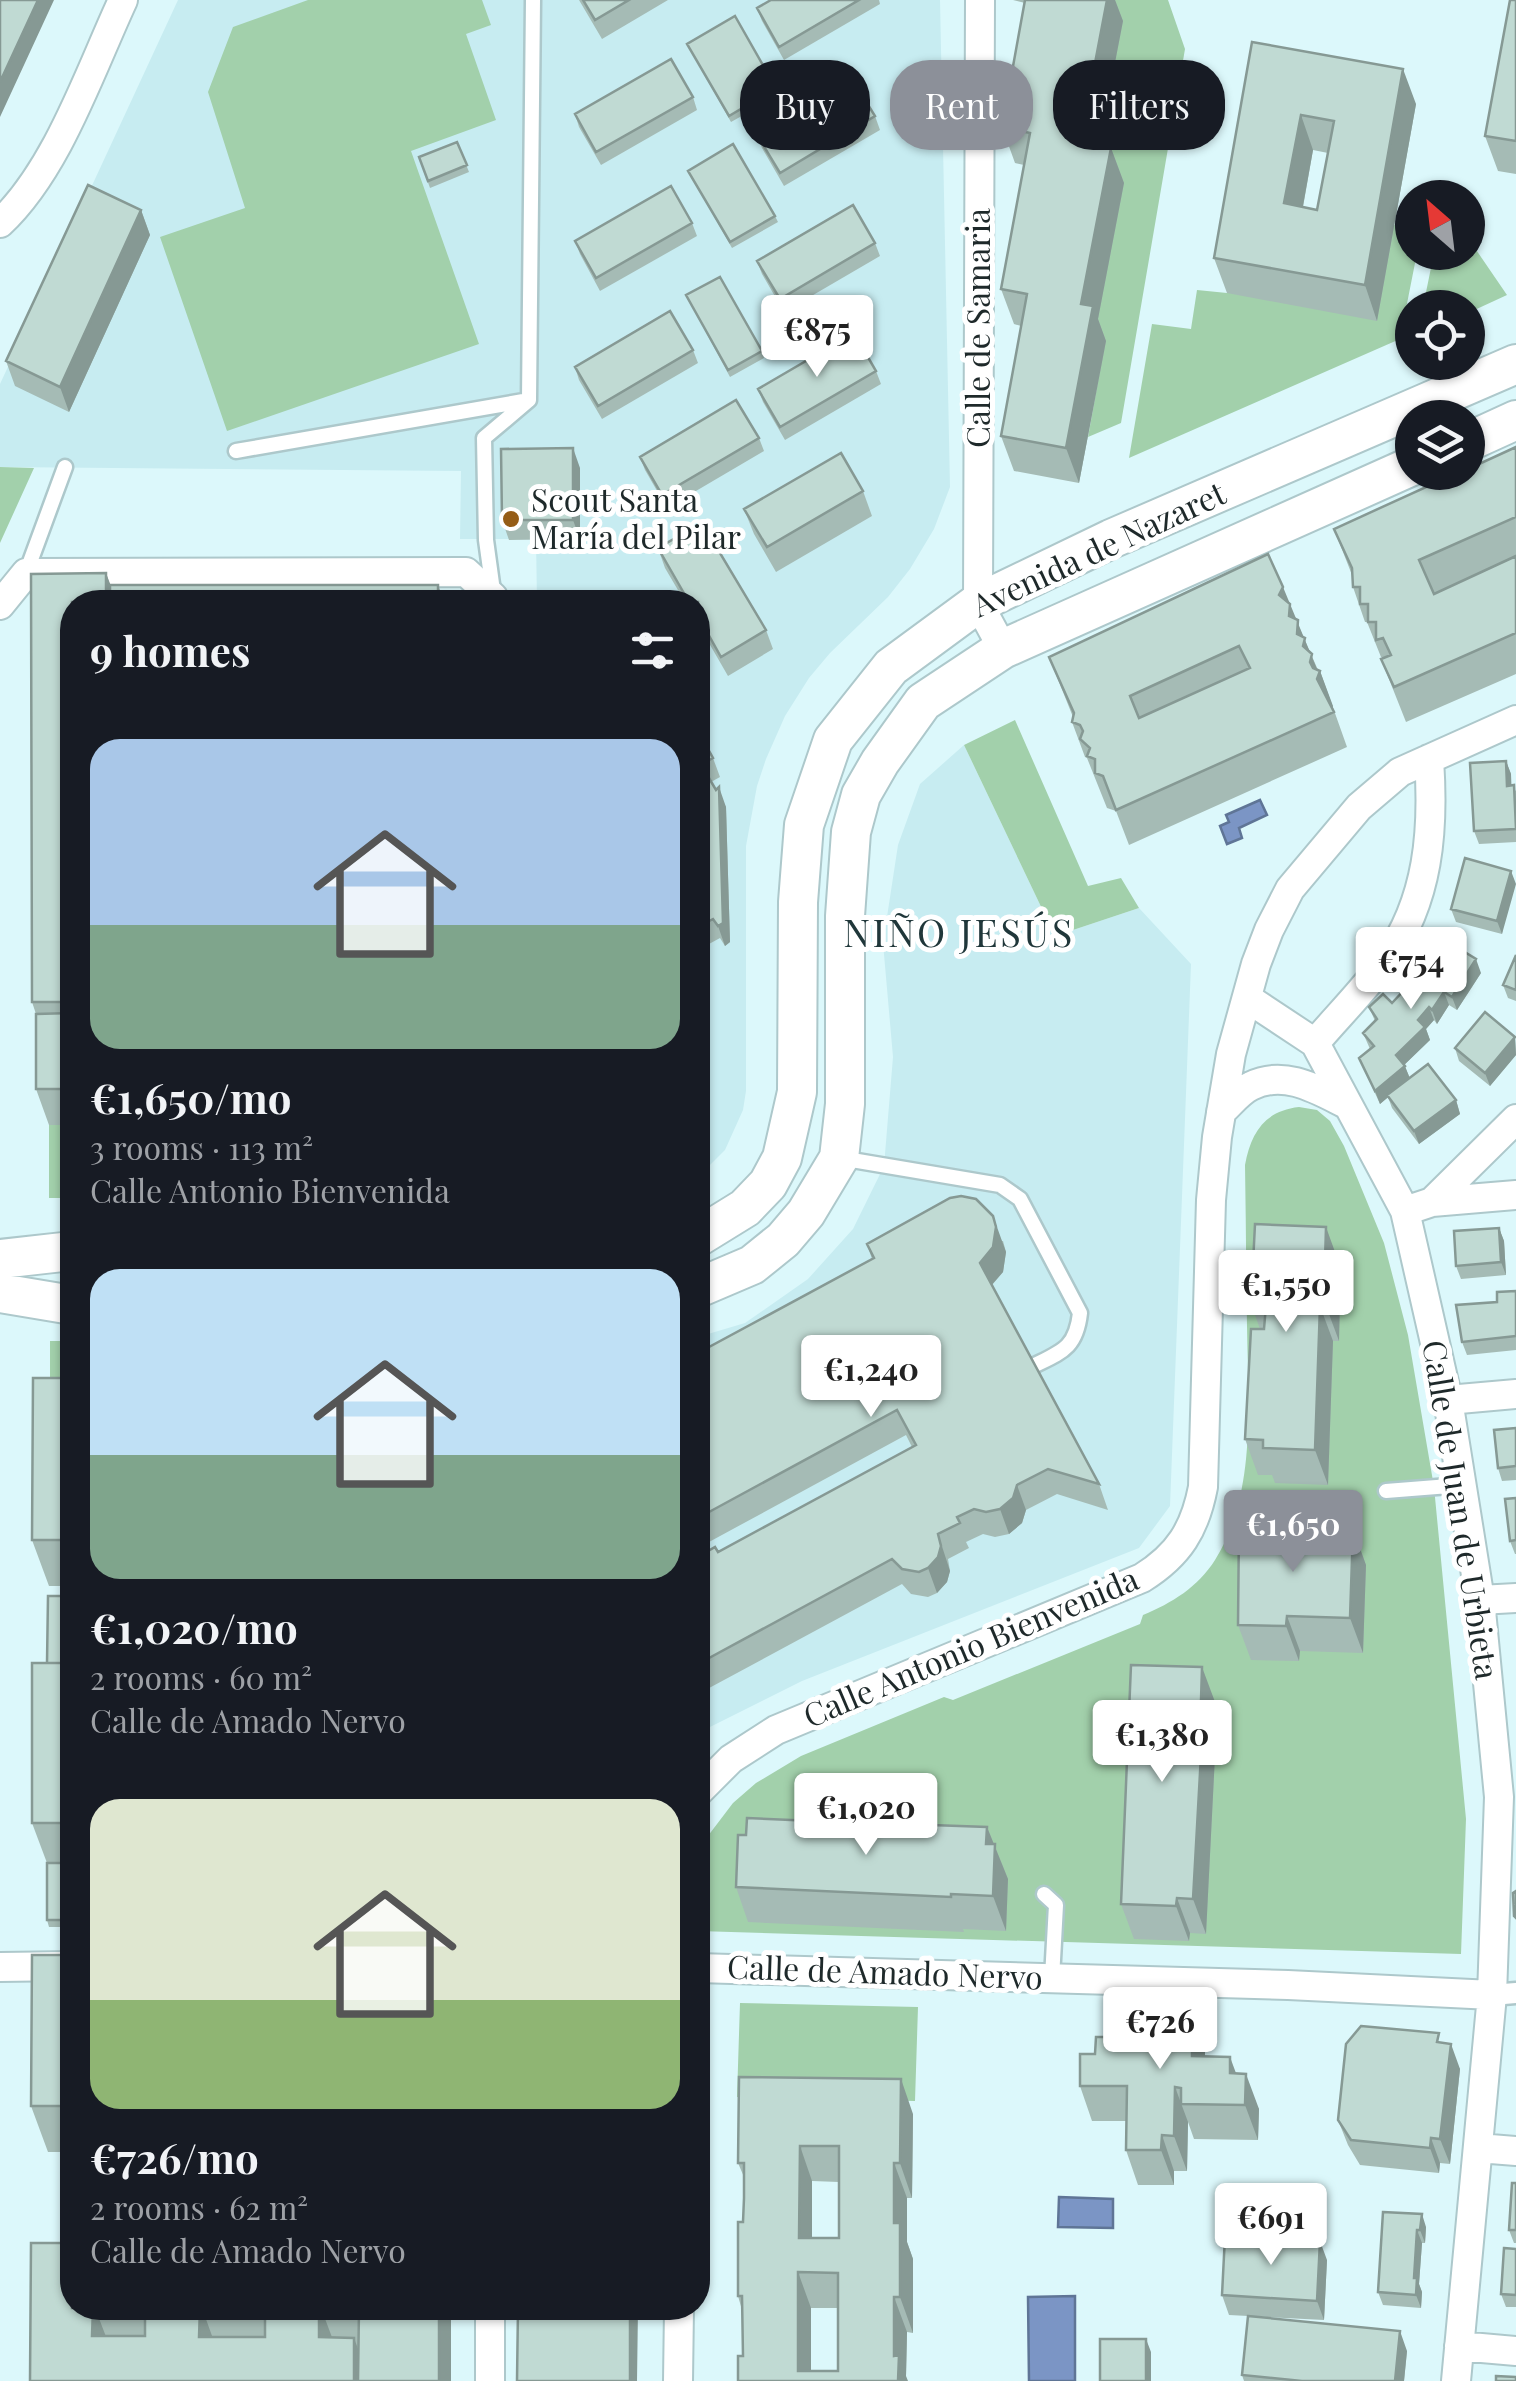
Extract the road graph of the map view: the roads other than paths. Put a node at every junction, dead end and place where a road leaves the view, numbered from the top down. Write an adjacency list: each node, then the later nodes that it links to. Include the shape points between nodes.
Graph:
1 (123, 0): 4 (street, via 49,160)
2 (533, 0): 6 (lane)
3 (980, 0): 15 (street, Calle de Samaria)
4 (0, 223)
5 (1516, 364): 15 (main road, Avenida de Nazaret, via 1111,538)
6 (530, 400): 9 (lane); 14 (lane, via 484,438)
7 (1516, 420): 8 (main road)
8 (1485, 434)
9 (236, 451)
10 (65, 468): 12 (lane)
11 (1395, 474): 17 (main road, Avenida de Nazaret)
12 (26, 573): 13 (street, via 466,572); 16 (street)
13 (483, 590)
14 (492, 590)
15 (978, 603): 17 (street, Calle de Samaria); 28 (main road, Avenida de Nazaret, via 891,667 832,740 804,824 797,1092 782,1158 745,1208)
16 (0, 604)
17 (1004, 649): 25 (main road, Avenida de Nazaret, via 923,702 861,795 847,875)
18 (1516, 720): 19 (street, Calle Antonio Bienvenida)
19 (1430, 759): 20 (street, Calle Antonio Bienvenida, via 1400,772 1359,807 1290,889); 21 (street, via 1427,867 1408,922 1380,968)
20 (1247, 998): 21 (street, Calle de Juan de Urbieta); 23 (street, Calle Antonio Bienvenida)
21 (1314, 1043): 22 (street, Calle de Juan de Urbieta)
22 (1348, 1105): 23 (street, via 1307,1084 1274,1079 1249,1086); 27 (street, Calle de Juan de Urbieta)
23 (1221, 1112): 41 (street, Calle Antonio Bienvenida, via 1211,1200 1203,1486 1186,1540 1142,1578 776,1730)
24 (1516, 1119): 27 (street)
25 (839, 1158): 31 (main road, Avenida de Nazaret, via 782,1240 752,1265); 34 (lane, via 1000,1186 1020,1199 1080,1313 1067,1349)
26 (1516, 1195): 27 (street)
27 (1418, 1207): 36 (street, Calle de Juan de Urbieta)
28 (710, 1229)
29 (60, 1252): 30 (main road)
30 (0, 1259)
31 (710, 1283)
32 (0, 1293): 33 (main road)
33 (60, 1303)
34 (1031, 1368)
35 (1516, 1394): 36 (street)
36 (1448, 1400): 37 (street, Calle de Juan de Urbieta)
37 (1462, 1485): 38 (lane); 40 (street, Calle de Juan de Urbieta)
38 (1386, 1492)
39 (1516, 1598): 40 (street)
40 (1480, 1600): 42 (street, Calle de Juan de Urbieta)
41 (710, 1780)
42 (1507, 1796): 48 (street, Calle de Juan de Urbieta)
43 (1044, 1894): 47 (lane, via 1056,1906)
44 (60, 1966): 45 (street)
45 (0, 1967)
46 (710, 1968): 47 (street, Calle de Amado Nervo)
47 (1052, 1978): 48 (street, Calle de Amado Nervo)
48 (1504, 1994): 49 (street, Calle de Juan de Urbieta)
49 (1478, 2148): 50 (street); 53 (street, Calle de Juan de Urbieta)
50 (1516, 2151)
51 (490, 2320): 55 (street)
52 (679, 2320): 56 (street)
53 (1459, 2346): 54 (street); 57 (street, Calle de Juan de Urbieta)
54 (1516, 2351)
55 (490, 2381)
56 (678, 2381)
57 (1456, 2381)

